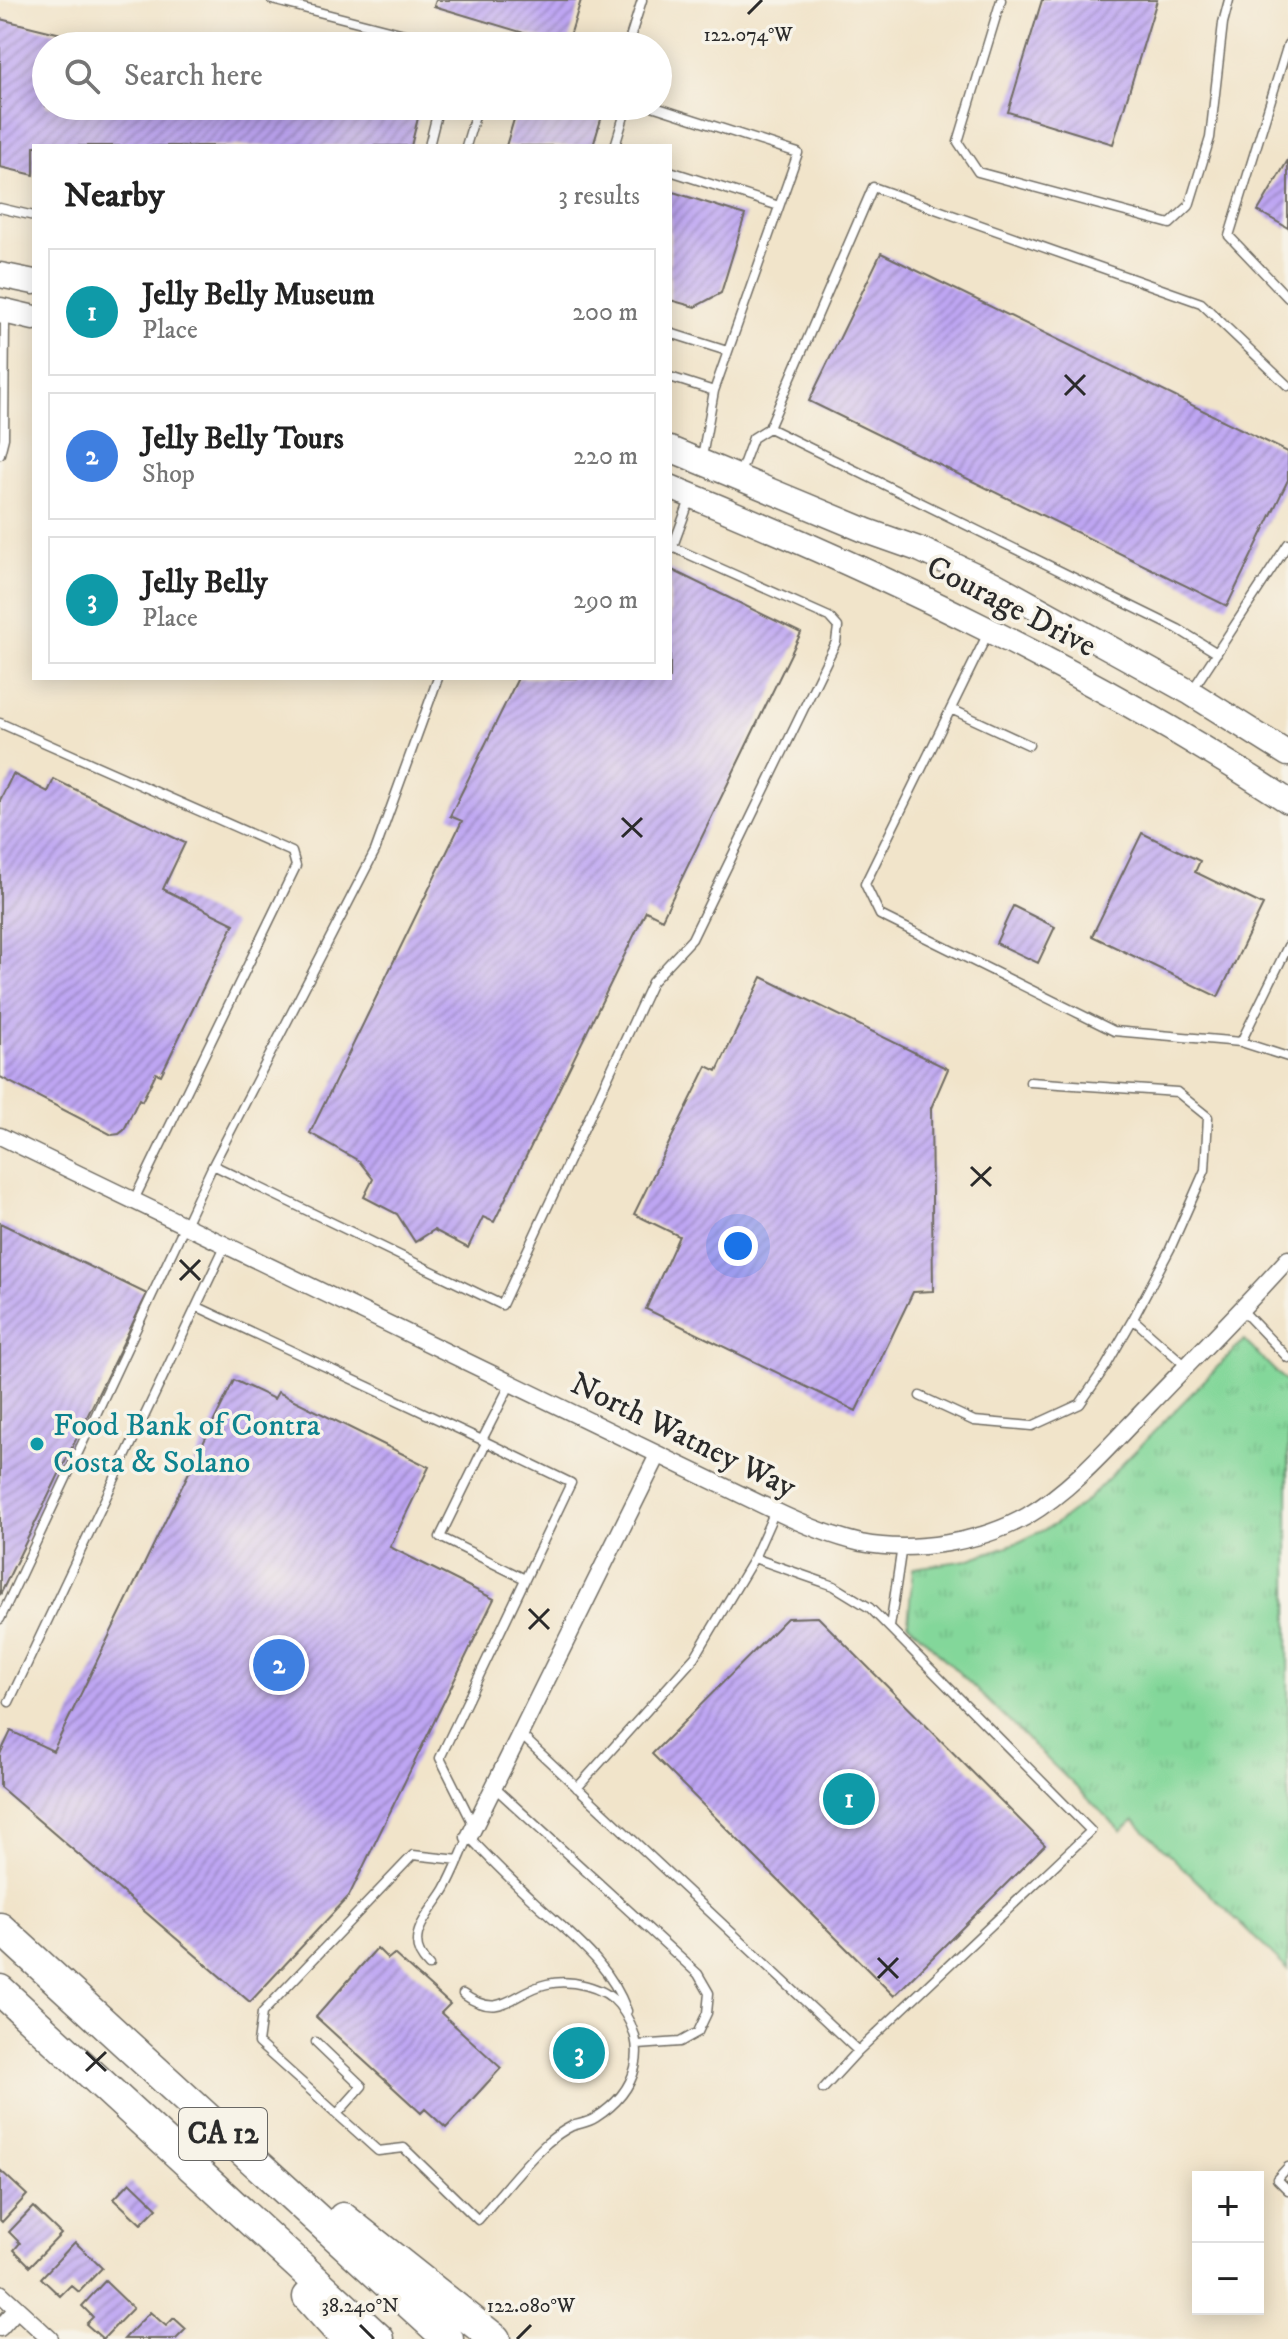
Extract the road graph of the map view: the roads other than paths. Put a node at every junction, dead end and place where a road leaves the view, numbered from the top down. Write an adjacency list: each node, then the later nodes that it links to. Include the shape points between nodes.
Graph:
1 (272, 0): 5 (lane)
2 (642, 0): 6 (lane)
3 (1001, 0): 4 (lane, via 958,142 978,172 1170,224 1189,206 1210,138)
4 (1229, 0)
5 (397, 32)
6 (632, 32)
7 (1288, 44): 21 (lane, via 1229,236)
8 (672, 112): 16 (lane, via 798,153)
9 (436, 120): 12 (lane)
10 (474, 120): 13 (lane)
11 (623, 120): 14 (lane)
12 (430, 144)
13 (467, 144)
14 (616, 144)
15 (672, 172): 16 (lane)
16 (779, 206): 25 (lane)
17 (0, 208): 18 (lane)
18 (32, 216)
19 (0, 275): 20 (street)
20 (32, 282)
21 (1288, 298)
22 (2, 311): 23 (street); 27 (lane)
23 (32, 318)
24 (672, 334): 25 (lane)
25 (727, 351): 29 (lane)
26 (672, 378): 29 (lane)
27 (2, 379): 32 (lane)
28 (1288, 386): 30 (lane, via 1201,303 873,187)
29 (714, 391): 33 (lane)
30 (769, 428): 34 (lane, via 753,438); 40 (lane)
31 (672, 450): 33 (street, Courage Drive)
32 (0, 454)
33 (701, 462): 34 (street, Courage Drive); 35 (street)
34 (738, 479): 42 (street, Courage Drive, via 994,584)
35 (681, 492): 36 (lane); 39 (street, Courage Drive)
36 (672, 541)
37 (1288, 544): 40 (lane)
38 (672, 546): 53 (lane, via 829,617 838,627 836,642 692,939 652,982 502,1305)
39 (989, 630): 43 (lane); 47 (street, Courage Drive, via 1182,735)
40 (1217, 653): 42 (lane)
41 (437, 680): 53 (lane, via 375,851)
42 (1191, 693): 46 (street, Courage Drive)
43 (951, 709): 45 (lane); 49 (lane, via 865,884 880,915 1114,1031)
44 (0, 723): 54 (lane, via 292,852 296,866)
45 (1029, 745)
46 (1288, 754)
47 (1288, 801)
48 (1288, 946): 49 (lane)
49 (1241, 1042): 50 (lane)
50 (1288, 1057)
51 (1030, 1082): 60 (lane, via 1177,1092 1208,1117 1205,1170)
52 (0, 1136): 54 (street, North Watney Way)
53 (213, 1165): 55 (lane)
54 (133, 1202): 55 (street, North Watney Way)
55 (184, 1226): 56 (street, North Watney Way); 71 (lane)
56 (225, 1246): 58 (lane); 63 (street, North Watney Way)
57 (1288, 1259): 59 (street, North Watney Way)
58 (198, 1307): 65 (lane); 73 (lane)
59 (1242, 1310): 61 (lane); 62 (street, North Watney Way)
60 (1133, 1319): 62 (lane); 64 (lane, via 1080,1404 1032,1426 974,1421)
61 (1288, 1358)
62 (1186, 1366): 68 (street, North Watney Way, via 1078,1476 1026,1516 980,1536)
63 (511, 1383): 65 (lane); 66 (street, North Watney Way)
64 (920, 1396)
65 (484, 1442): 70 (lane, via 440,1537); 70 (lane, via 571,1483)
66 (658, 1455): 67 (street, North Watney Way); 74 (street)
67 (775, 1511): 68 (street, North Watney Way, via 861,1543); 69 (lane)
68 (902, 1546): 72 (lane)
69 (754, 1558): 72 (lane, via 834,1586); 76 (lane, via 695,1657)
70 (525, 1579): 77 (lane, via 440,1758)
71 (0, 1619)
72 (890, 1627): 86 (lane, via 1091,1831)
73 (9, 1702)
74 (519, 1734): 75 (street); 76 (lane)
75 (494, 1787): 77 (street); 85 (lane, via 698,1974 709,1993 698,2032 680,2042)
76 (577, 1788): 86 (lane)
77 (472, 1832): 78 (lane); 83 (lane, via 507,1876 601,1963)
78 (459, 1860): 80 (lane, via 418,1931 420,1956); 89 (lane, via 413,1855 262,2013 258,2043)
79 (0, 1928): 88 (highway, CA 12)
80 (429, 1966)
81 (0, 1990): 92 (highway, CA 12)
82 (463, 1994): 83 (lane, via 488,2005 506,2004 545,1984 576,1983 612,1996)
83 (630, 2019): 85 (lane)
84 (316, 2042): 89 (lane, via 362,2086)
85 (638, 2045): 89 (lane, via 634,2073 617,2102 547,2143 478,2220 404,2148 378,2151)
86 (858, 2051): 87 (lane)
87 (823, 2089)
88 (202, 2114): 99 (highway, CA 12); 100 (highway, via 289,2171)
89 (337, 2114)
90 (1288, 2167): 91 (lane, via 1277,2179)
91 (1288, 2190)
92 (240, 2211): 97 (highway); 98 (highway, CA 12)
93 (0, 2293): 94 (street)
94 (17, 2309): 95 (street); 96 (street)
95 (0, 2328)
96 (50, 2339)
97 (346, 2339)
98 (379, 2339)
99 (448, 2339)
100 (495, 2339)

